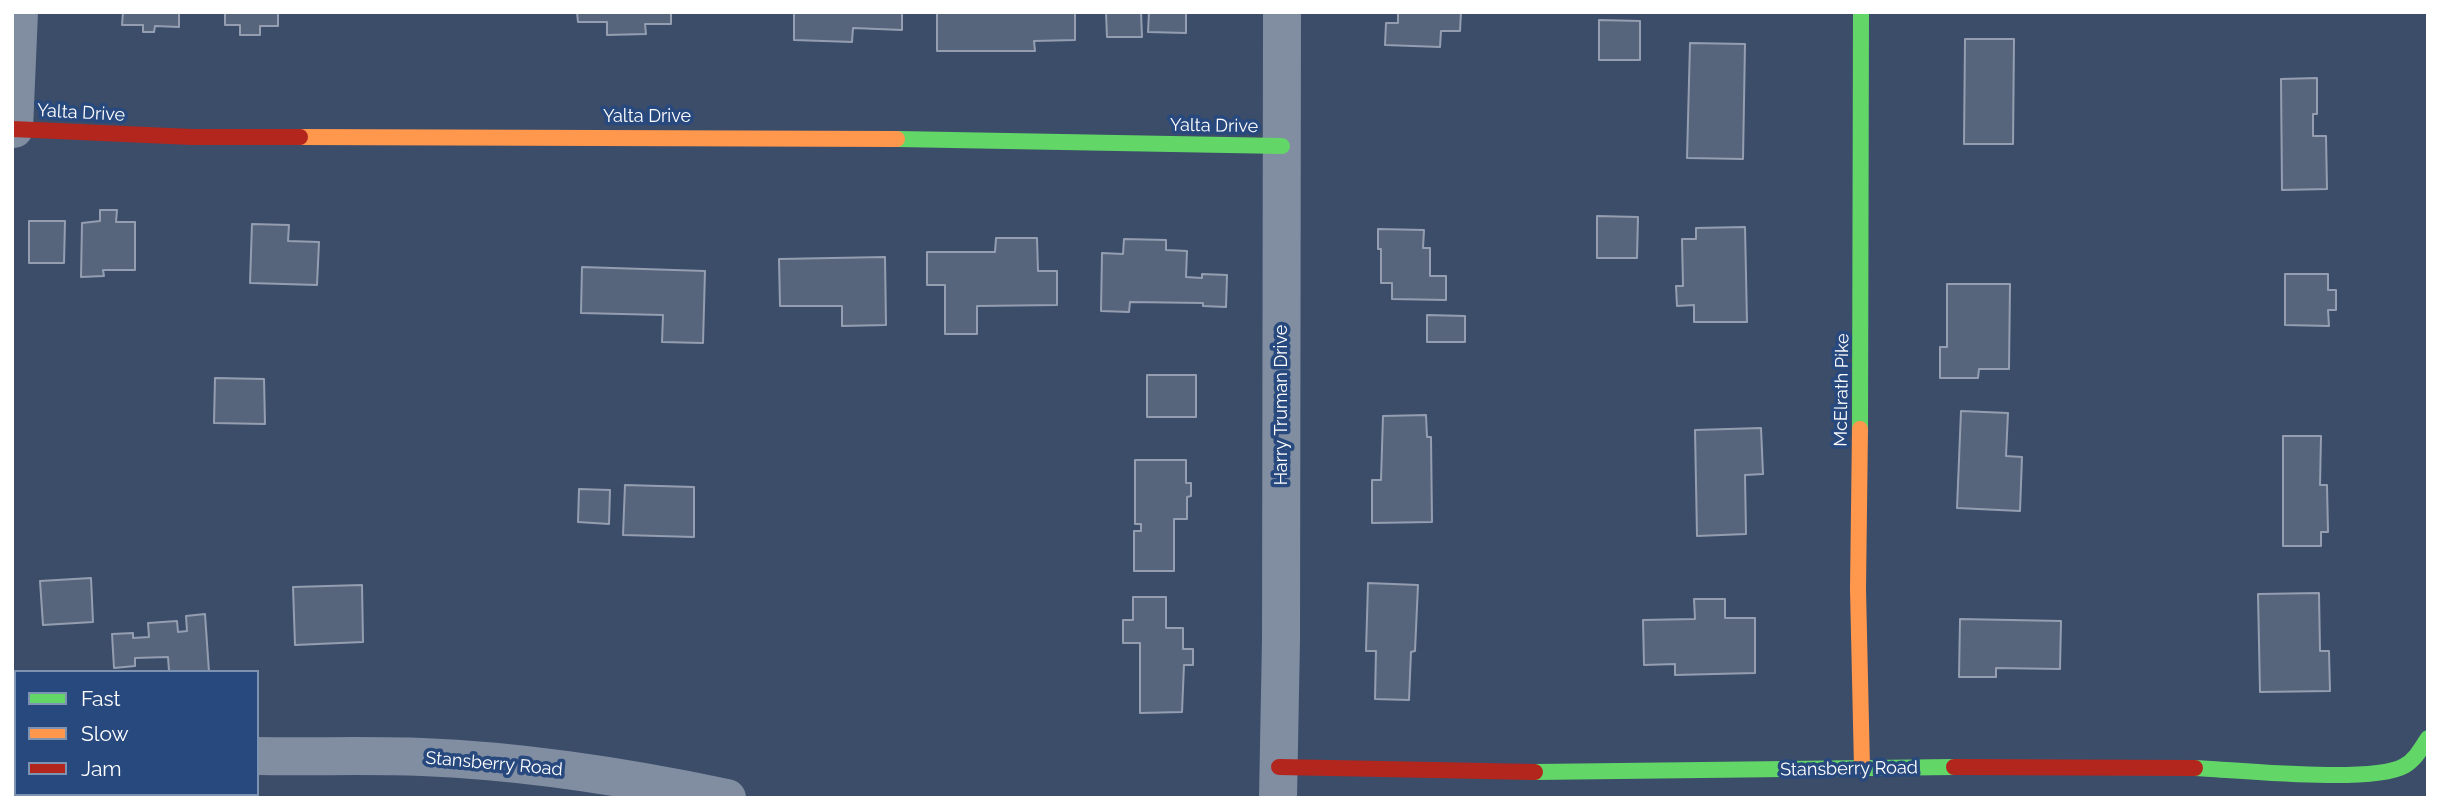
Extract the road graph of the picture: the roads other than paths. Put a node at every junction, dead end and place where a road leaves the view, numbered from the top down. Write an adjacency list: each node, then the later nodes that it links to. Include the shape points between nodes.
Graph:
1 (19, 12): 4 (street)
2 (1282, 12): 5 (street, Harry Truman Drive)
3 (1861, 12): 8 (street, McElrath Pike, via 1858,589)
4 (13, 130): 5 (street, Yalta Drive, via 192,137 816,137)
5 (1282, 146): 9 (street, Harry Truman Drive)
6 (2428, 738): 8 (street, Stansberry Road, via 2415,758 2392,771 2354,775 2190,768)
7 (259, 756): 10 (street, Stansberry Road, via 424,757 550,767)
8 (1862, 768): 9 (street, Stansberry Road, via 1471,772)
9 (1279, 782)
10 (727, 798)

